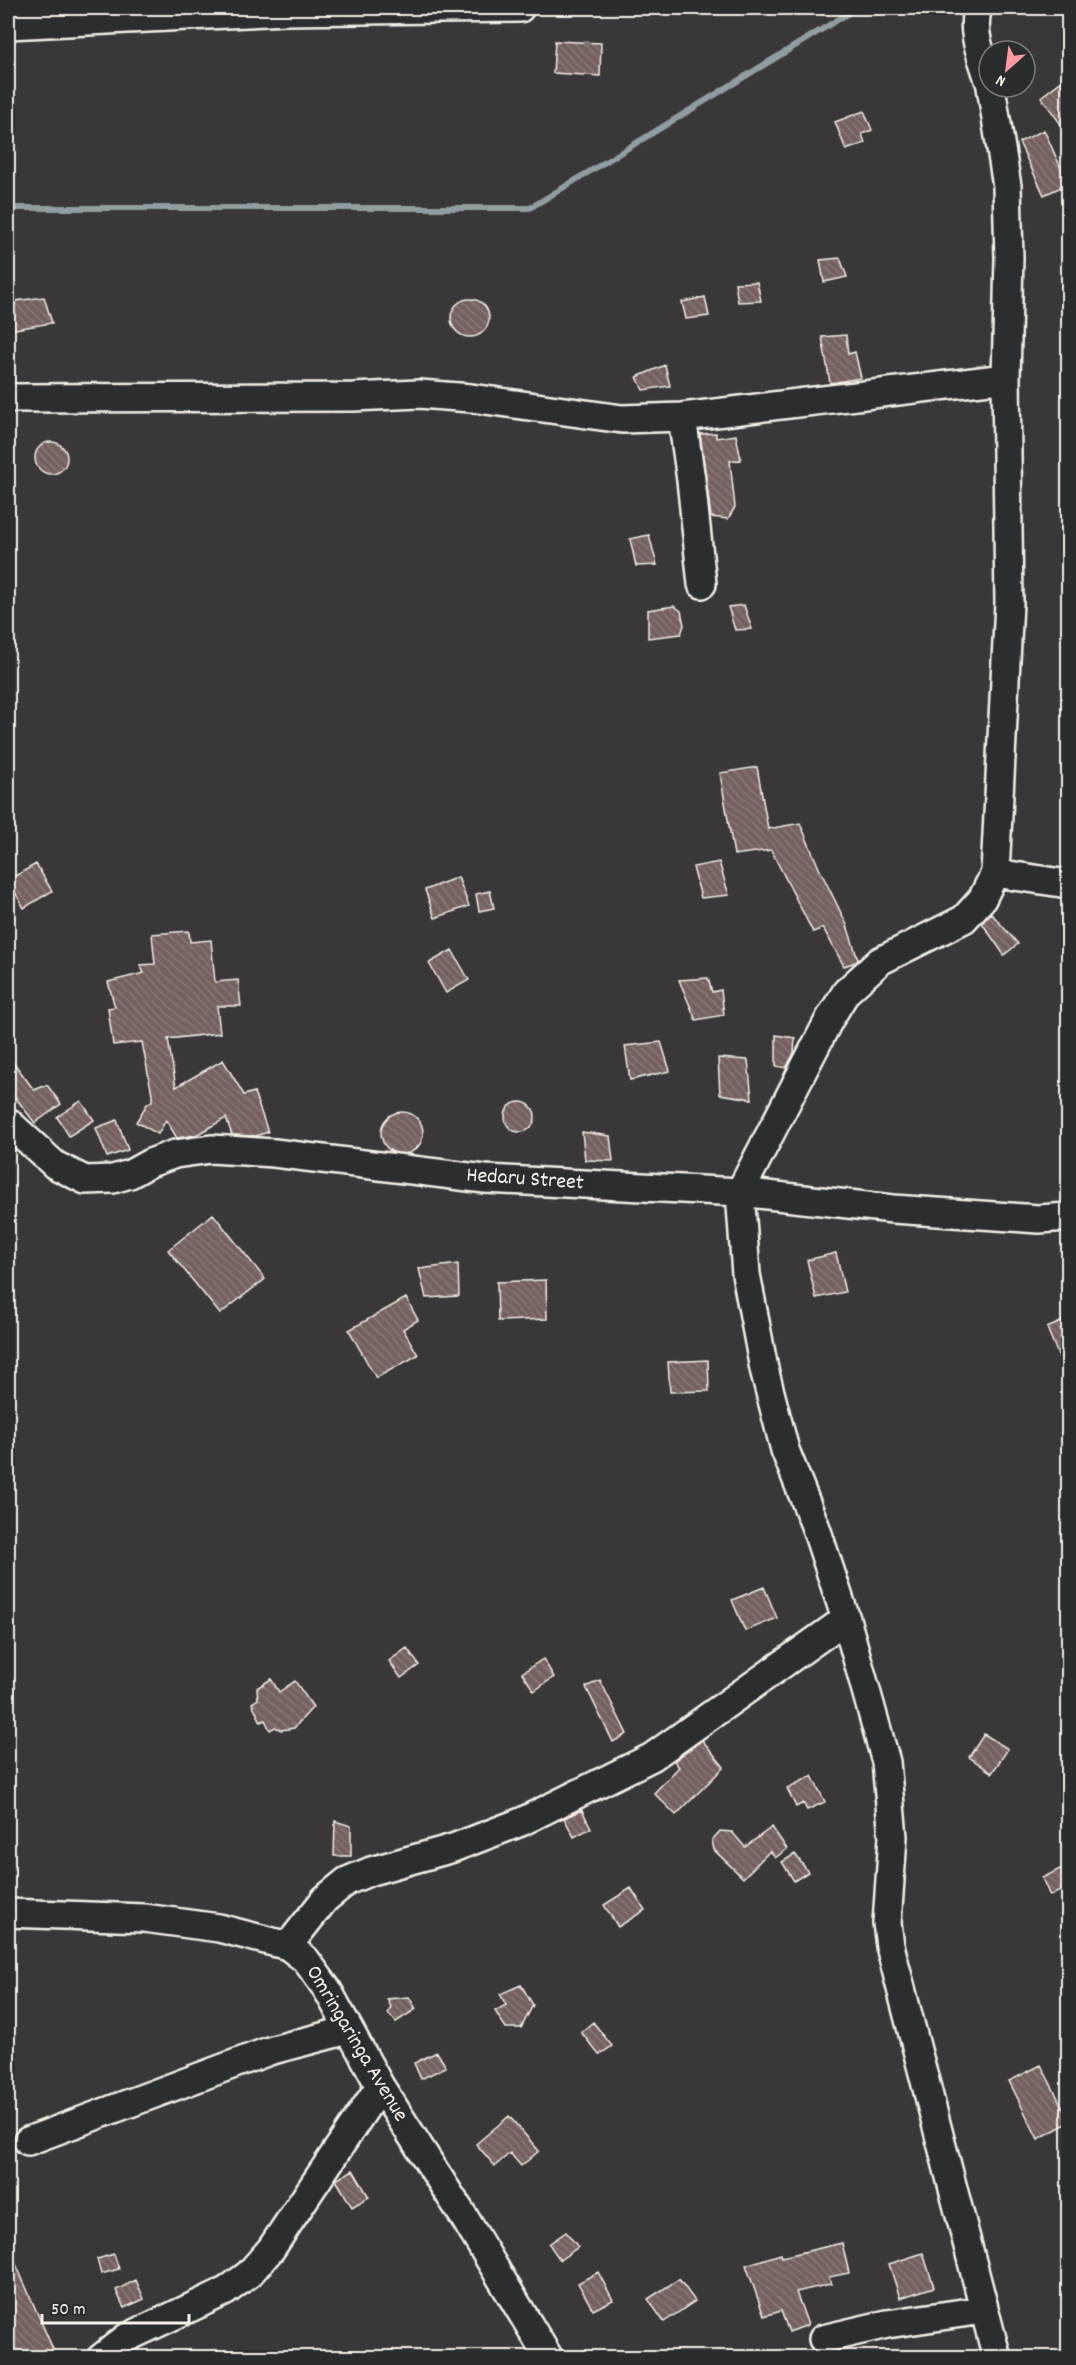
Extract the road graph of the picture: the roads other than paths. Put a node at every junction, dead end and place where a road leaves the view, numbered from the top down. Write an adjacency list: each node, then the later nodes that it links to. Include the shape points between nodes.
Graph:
1 (520, 8): 3 (street, via 285,11)
2 (978, 8): 4 (street, via 974,19)
3 (8, 25)
4 (977, 39)
5 (993, 99): 6 (street, via 1007,186)
6 (1006, 378): 8 (street); 10 (street, via 1009,603)
7 (8, 398): 8 (street, via 418,394 621,419)
8 (682, 417): 9 (street)
9 (702, 584)
10 (995, 873): 11 (street); 13 (street, via 982,899 964,918 880,961 846,992)
11 (1068, 884)
12 (8, 1122): 13 (street, Hedaru Street, via 56,1165 85,1180 112,1179 175,1154 211,1149 485,1179)
13 (740, 1192): 14 (street, Hedaru Street, via 893,1209 1039,1219); 15 (street, via 746,1274 764,1369 785,1449)
14 (1068, 1217)
15 (846, 1619): 17 (street, via 652,1757 521,1822 347,1881 325,1899); 21 (street, via 886,1762 893,1837 887,1923 890,1946)
16 (8, 1913): 17 (street, Omringaringa Avenue, via 144,1918 219,1928)
17 (288, 1946): 18 (street, Omringaringa Avenue, via 306,1960 327,1989)
18 (348, 2030): 19 (street, Omringaringa Avenue); 20 (street, via 269,2051)
19 (380, 2086): 23 (street, via 271,2249 249,2274 226,2291 126,2338); 24 (street, Omringaringa Avenue)
20 (28, 2141)
21 (983, 2310): 22 (street, via 887,2324); 25 (street)
22 (823, 2339)
23 (101, 2358)
24 (549, 2358)
25 (997, 2358)

